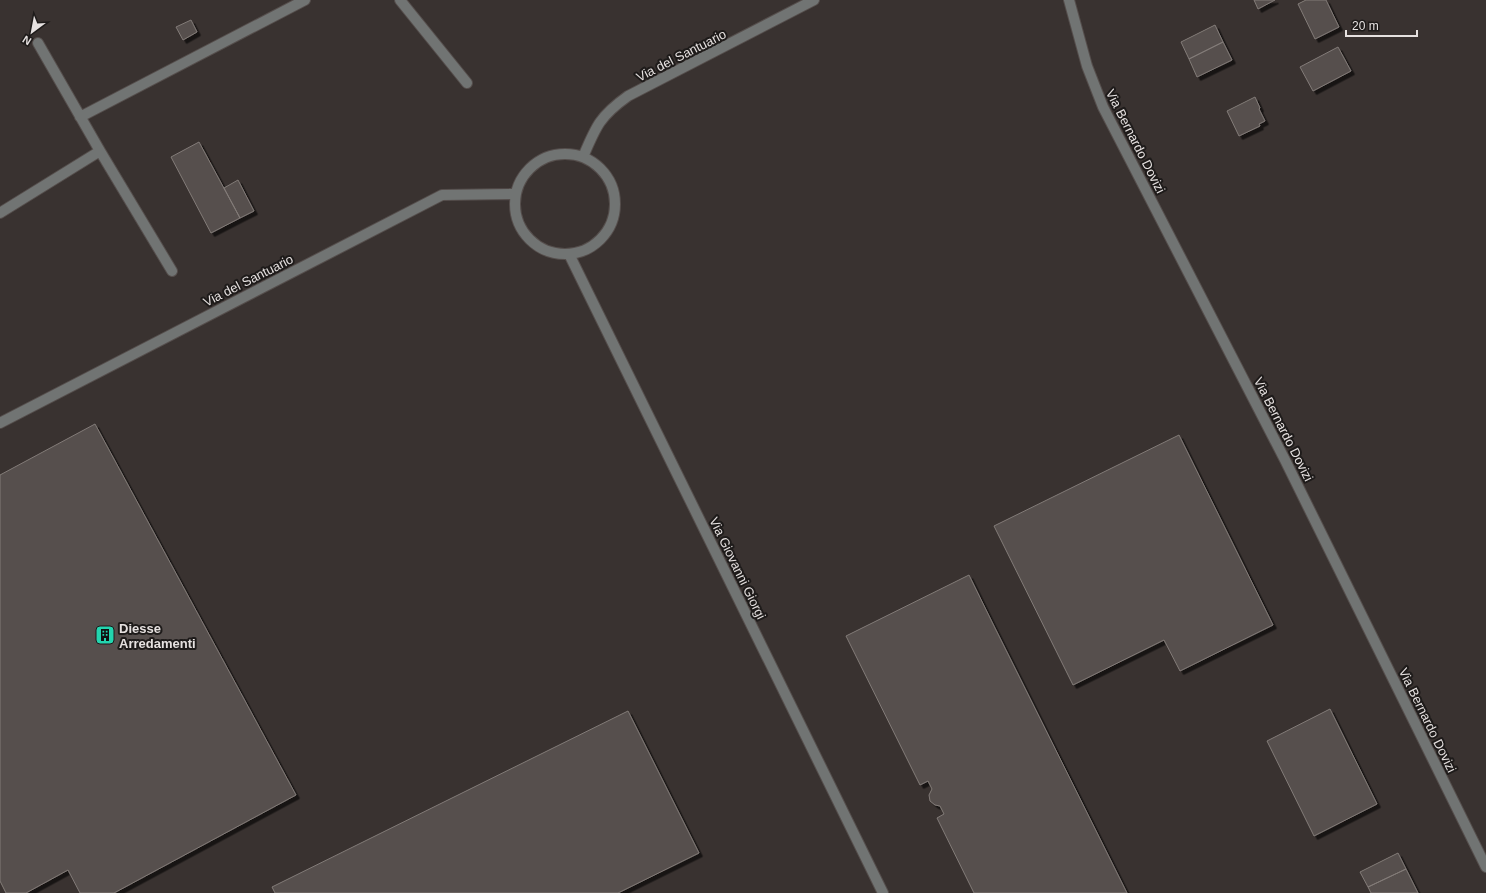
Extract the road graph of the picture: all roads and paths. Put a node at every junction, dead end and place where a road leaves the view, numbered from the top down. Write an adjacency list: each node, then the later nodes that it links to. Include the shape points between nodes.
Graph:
1 (305, 0): 7 (street)
2 (400, 0): 6 (street)
3 (814, 0): 9 (street, Via del Santuario, via 628,96 601,119)
4 (1069, 0): 15 (street, Via Bernardo Dovizi, via 1087,66 1103,107 1285,460)
5 (38, 44): 7 (street)
6 (467, 83)
7 (80, 117): 8 (street)
8 (100, 151): 11 (street); 13 (street)
9 (583, 157): 10 (street, via 569,154 554,155 541,160 529,168); 12 (street, via 598,166 609,178 615,194 615,212 610,227 599,241 585,250)
10 (516, 194): 12 (street, via 515,209 519,224 528,237 540,247); 14 (street, Via del Santuario, via 442,195)
11 (0, 213)
12 (569, 254): 16 (street, Via Giovanni Giorgi)
13 (172, 271)
14 (0, 423)
15 (1486, 867)
16 (884, 893)

